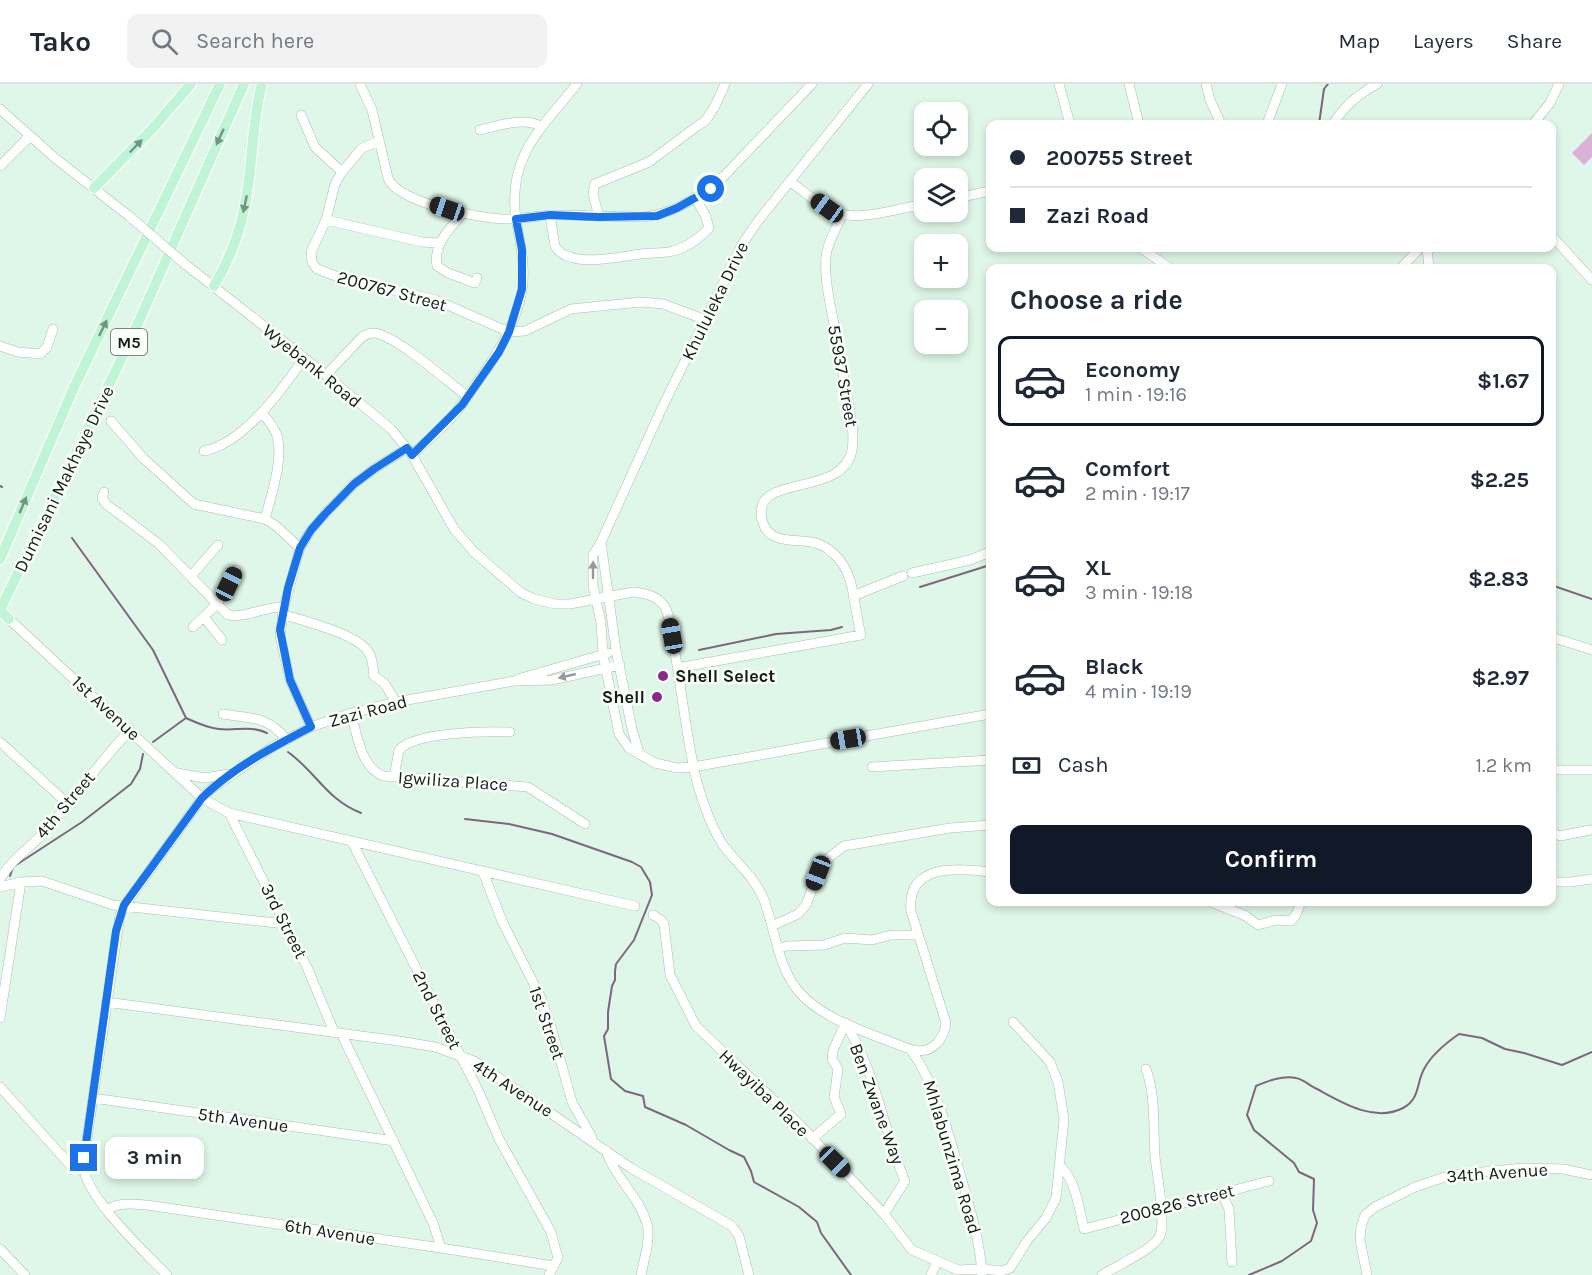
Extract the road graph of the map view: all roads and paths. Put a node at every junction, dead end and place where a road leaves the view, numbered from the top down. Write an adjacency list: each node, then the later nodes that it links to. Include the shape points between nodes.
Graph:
1 (191, 84): 31 (main road, one-way to 1)
2 (220, 84): 68 (main road, Dumisani Makhaye Drive / M5, one-way to 2, via 75,385)
3 (244, 84): 75 (main road, Dumisani Makhaye Drive / M5, one-way to 75, via 131,339)
4 (262, 84): 50 (main road, one-way to 50, via 242,217 234,246)
5 (360, 84): 27 (street, via 372,110)
6 (577, 84): 24 (street)
7 (725, 84): 39 (street, via 706,120 649,162 595,184)
8 (812, 84): 34 (street, via 711,189)
9 (868, 84): 30 (street, Khululeka Drive)
10 (1059, 84): 18 (street)
11 (1129, 84): 19 (street)
12 (1206, 84): 20 (street)
13 (1282, 84): 21 (street)
14 (1377, 84): 22 (street, via 1361,92)
15 (1559, 84): 23 (street)
16 (0, 109): 26 (street, Wyebank Road)
17 (301, 115): 29 (street, via 315,147)
18 (1069, 120)
19 (1138, 120)
20 (1219, 120)
21 (1268, 120)
22 (1336, 120)
23 (1536, 120)
24 (542, 127): 25 (street, via 520,122); 40 (street, via 520,162)
25 (480, 129)
26 (30, 136): 28 (street); 31 (street, Wyebank Road)
27 (379, 141): 29 (street, 200767 Street, via 362,148); 36 (street, via 390,183 396,189)
28 (0, 166)
29 (342, 172): 41 (street, 200767 Street)
30 (790, 182): 38 (street); 51 (street, Khululeka Drive, via 743,243)
31 (94, 188): 50 (street, Wyebank Road, bridge)
32 (986, 192): 33 (street)
33 (968, 196)
34 (695, 197): 37 (street, via 709,228 686,245 664,253 574,258 557,250 553,240); 39 (street, via 657,216)
35 (914, 206): 38 (street)
36 (462, 214): 40 (street); 43 (street)
37 (555, 215): 39 (street); 40 (street)
38 (842, 215): 71 (street, 55937 Street, via 829,244 825,268 853,426 852,449 845,467 837,474 770,495 761,518 770,534 778,539 812,542 834,554 849,575)
39 (598, 217)
40 (516, 219): 53 (street, via 523,282)
41 (326, 220): 43 (street); 53 (street, 200767 Street, via 312,252 317,269 341,279 436,300)
42 (1556, 240): 49 (street)
43 (438, 243): 48 (street, via 436,260 441,270 475,283)
44 (1147, 252): 46 (street)
45 (1414, 252): 47 (street)
46 (1164, 264)
47 (1404, 264)
48 (477, 278)
49 (1592, 280)
50 (214, 286): 55 (street, Wyebank Road)
51 (706, 320): 53 (street, via 663,304 641,302 571,309 525,331); 64 (street, Khululeka Drive)
52 (52, 329): 54 (street, via 40,354)
53 (509, 332): 57 (street)
54 (0, 346)
55 (304, 358): 56 (street, Wyebank Road); 58 (street)
56 (326, 375): 57 (street, via 362,337 378,334 398,344); 61 (street, Wyebank Road, via 391,429)
57 (468, 397): 61 (street, via 451,418)
58 (262, 413): 60 (street, via 218,447); 63 (street, via 278,444 275,480)
59 (111, 421): 63 (street, via 143,458 194,504)
60 (204, 451)
61 (410, 452): 66 (street, via 374,469 354,484 311,530); 73 (street, Wyebank Road, via 454,529 520,592 555,604)
62 (104, 492): 70 (street, via 103,501 112,510 159,544)
63 (265, 519): 66 (street)
64 (601, 542): 72 (street); 73 (street, Khululeka Drive, one-way to 64, via 593,555)
65 (218, 544): 70 (street)
66 (300, 548): 76 (street)
67 (986, 554): 71 (street, via 908,574)
68 (0, 559)
69 (236, 570): 74 (street)
70 (191, 576): 74 (street)
71 (853, 596): 87 (street, 55937 Street, via 861,635)
72 (609, 597): 73 (street, Wyebank Road); 82 (street); 87 (street, Wyebank Road, via 642,593 659,600 669,619)
73 (596, 600): 84 (street, Khululeka Drive)
74 (217, 604): 76 (street, via 233,617 268,607); 77 (street)
75 (0, 610): 78 (main road)
76 (283, 610): 89 (street, via 362,645 369,653 374,676 384,683); 93 (street, via 280,630 286,669)
77 (204, 616): 79 (street); 81 (street)
78 (9, 619): 94 (street, 1st Avenue)
79 (193, 627)
80 (1556, 639): 83 (street)
81 (222, 640)
82 (616, 650): 84 (street, Zazi Road); 85 (street)
83 (1592, 650)
84 (603, 655): 86 (street, Khululeka Drive); 88 (street, Zazi Road)
85 (620, 665): 86 (street, Zazi Road); 98 (street)
86 (605, 668): 88 (street, Zazi Road, one-way to 88, via 552,680); 98 (street, Khululeka Drive, via 619,734 629,748)
87 (677, 668): 100 (street, Wyebank Road)
88 (514, 681): 89 (street, Zazi Road)
89 (396, 702): 90 (street, Zazi Road)
90 (351, 713): 93 (street, Zazi Road); 106 (street, Igwiliza Place, via 367,764 376,773)
91 (223, 714): 96 (street, via 267,722)
92 (986, 715): 100 (street, Khululeka Drive)
93 (311, 727): 96 (street, Zazi Road)
94 (130, 730): 104 (street, 1st Avenue); 108 (street, 4th Street)
95 (510, 732): 106 (street, via 469,731 409,743 399,750)
96 (287, 740): 105 (street, Zazi Road)
97 (0, 742): 108 (street)
98 (639, 753): 100 (street, Khululeka Drive, via 666,766)
99 (986, 760): 101 (street)
100 (693, 766): 128 (street, Wyebank Road, via 722,844 756,885)
101 (872, 767)
102 (1556, 770): 103 (street)
103 (1592, 770)
104 (175, 772): 105 (street, via 205,778); 107 (street, 1st Avenue)
105 (233, 773): 107 (street, Zazi Road)
106 (394, 777): 110 (street, Igwiliza Place, via 528,787)
107 (202, 798): 109 (street); 122 (street, Zazi Road)
108 (68, 804): 117 (street, 4th Street, via 46,831 9,864)
109 (229, 813): 114 (street); 127 (street, 3rd Street)
110 (585, 824)
111 (986, 825): 128 (street, via 844,846 826,860 798,914)
112 (1590, 830): 113 (street)
113 (1556, 834)
114 (352, 842): 115 (street); 137 (street, 2nd Street)
115 (483, 872): 123 (street); 143 (street, 1st Street, via 502,921 540,996 572,1102)
116 (986, 872): 129 (street, via 950,869 930,874 919,882 910,903)
117 (0, 879)
118 (1592, 879): 120 (street)
119 (21, 882): 121 (street); 122 (street, via 50,883 113,905); 132 (street)
120 (1556, 882)
121 (0, 887)
122 (124, 905): 127 (street); 131 (street, Zazi Road, via 116,931)
123 (634, 906)
124 (1220, 906): 125 (street, via 1258,925 1291,921)
125 (1299, 906)
126 (653, 915): 141 (street, Hwayiba Place, via 664,924 670,975 696,1026)
127 (285, 924): 135 (street, 3rd Street)
128 (772, 926): 130 (street, Wyebank Road)
129 (918, 934): 130 (street, via 872,940 846,938 824,945); 136 (street, via 946,1023 943,1036 934,1046 925,1052)
130 (779, 948): 134 (street, Wyebank Road, via 799,992 822,1011)
131 (106, 1002): 135 (street, 4th Avenue); 140 (street, Zazi Road)
132 (0, 1018)
133 (1013, 1022): 145 (street, via 1054,1068 1064,1119)
134 (847, 1024): 136 (street, Wyebank Road); 141 (street, via 832,1059 838,1069 834,1097 841,1114); 152 (street, Ben Zwane Way, via 868,1071 905,1181)
135 (338, 1033): 137 (street, 4th Avenue, via 435,1047); 142 (street, 3rd Street)
136 (911, 1050): 158 (street, Mhlabunzima Road, via 925,1070 943,1115 973,1221)
137 (461, 1056): 143 (street, 4th Avenue); 157 (street, 2nd Street, via 499,1139 551,1232 558,1258)
138 (1146, 1069): 150 (street)
139 (0, 1087): 146 (street, via 72,1167)
140 (93, 1098): 142 (street, 5th Avenue); 146 (street, Zazi Road)
141 (812, 1139): 152 (street, Hwayiba Place)
142 (394, 1141): 153 (street, 3rd Street)
143 (595, 1142): 144 (street, 4th Avenue)
144 (606, 1150): 161 (street, via 609,1162 647,1224); 162 (street, 4th Avenue, via 732,1226 740,1236)
145 (1059, 1166): 150 (street, 200826 Street, via 1071,1182 1084,1229); 158 (street, Hwayiba Place, via 1054,1205 1010,1268)
146 (84, 1171): 151 (street)
147 (1592, 1175): 165 (street, 34th Avenue, via 1524,1168 1450,1174 1414,1187 1365,1215 1360,1240)
148 (1269, 1181): 149 (street, 200826 Street)
149 (1222, 1193): 150 (street, 200826 Street); 156 (street, via 1229,1209)
150 (1161, 1209): 164 (street, via 1156,1241)
151 (106, 1210): 153 (street, 6th Avenue, via 121,1204 147,1205); 160 (street)
152 (884, 1214): 155 (street, Hwayiba Place, via 912,1250)
153 (441, 1248): 157 (street, 6th Avenue)
154 (0, 1249): 159 (street)
155 (937, 1262): 158 (street, Hwayiba Place, via 958,1270); 163 (street)
156 (1232, 1262)
157 (551, 1271)
158 (982, 1272)
159 (25, 1275)
160 (167, 1275)
161 (641, 1275)
162 (749, 1275)
163 (931, 1275)
164 (1102, 1275)
165 (1367, 1275)

